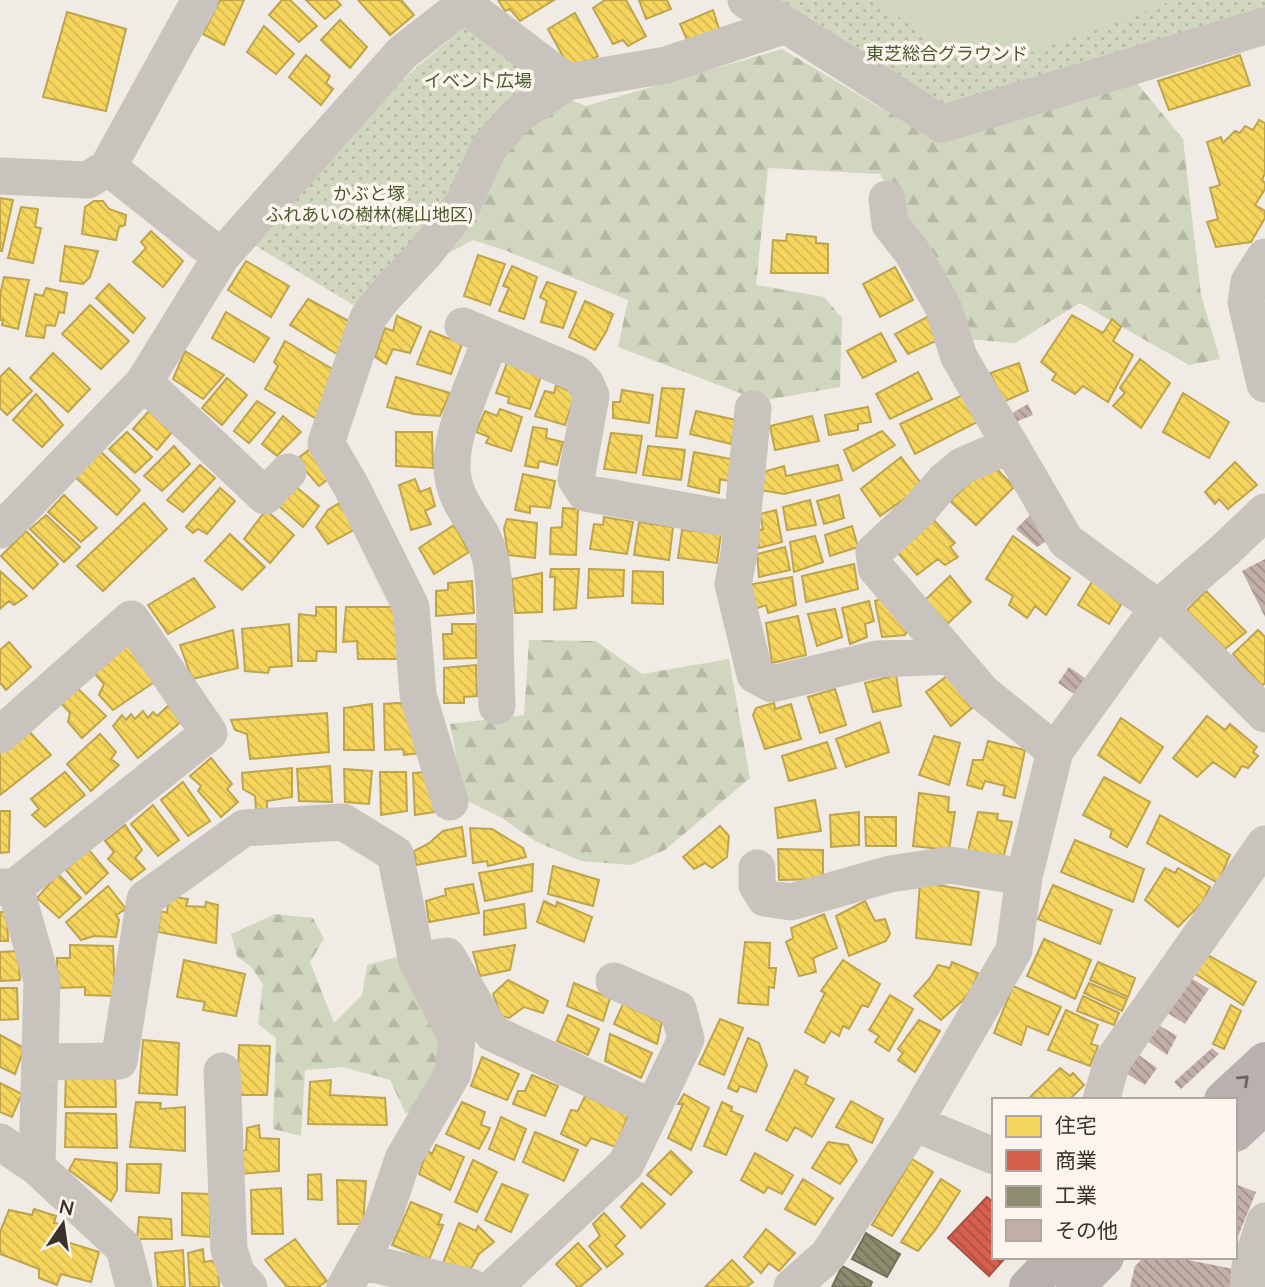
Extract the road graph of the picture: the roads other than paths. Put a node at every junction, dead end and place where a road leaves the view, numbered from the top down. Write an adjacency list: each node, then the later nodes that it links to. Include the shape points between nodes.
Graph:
1 (200, 0): 7 (street)
2 (746, 0): 4 (street)
3 (467, 2): 6 (street); 10 (street, via 402,53)
4 (786, 25): 5 (street, via 942,124); 6 (street, via 666,65)
5 (1265, 26)
6 (566, 82): 26 (street, via 519,114 489,147 463,204 368,318 326,443 411,607 418,695)
7 (108, 167): 8 (street, via 88,180); 10 (street)
8 (0, 176)
9 (887, 199): 15 (street, via 890,224 943,307 959,357)
10 (220, 257): 12 (street)
11 (1265, 257): 13 (street, via 1249,282 1247,302)
12 (144, 382): 16 (street, via 265,496); 19 (street)
13 (1265, 384)
14 (753, 409): 18 (street)
15 (1010, 445): 20 (street, via 1066,541); 21 (street, via 962,466 874,552 876,568)
16 (288, 472)
17 (1265, 512): 20 (street)
18 (742, 521): 21 (street, via 733,584 755,675 772,684 877,659); 22 (street, via 585,493 576,479 591,396 586,384 576,374 477,332 456,433 453,482 490,556)
19 (0, 530)
20 (1158, 608): 23 (street); 25 (street)
21 (951, 656): 25 (street, via 983,693)
22 (497, 706)
23 (1265, 715)
24 (0, 735): 30 (street, via 131,619 209,733)
25 (1055, 751): 29 (street)
26 (450, 802)
27 (1265, 844): 36 (street, via 1112,1062)
28 (757, 868): 29 (street, via 757,885 765,898 791,902 890,874 950,864)
29 (1024, 877): 40 (street, via 1014,950)
30 (7, 887): 34 (street, via 42,981)
31 (417, 961): 34 (street, via 395,854 343,822 244,828 145,899 120,1061); 39 (street, via 447,956 492,1033); 47 (street, via 457,1038 453,1073 403,1159 382,1221)
32 (614, 981): 39 (street, via 678,1009 686,1039)
33 (1265, 1061): 37 (main road, one-way to 33)
34 (40, 1062): 44 (street)
35 (222, 1071): 49 (street, via 229,1250 237,1274)
36 (1102, 1098)
37 (1225, 1098)
38 (1265, 1105): 41 (main road)
39 (653, 1108): 51 (street, via 626,1164)
40 (914, 1122): 43 (street); 52 (street, via 828,1255)
41 (1237, 1131)
42 (0, 1142): 44 (street)
43 (992, 1155)
44 (37, 1167): 48 (street, via 124,1248)
45 (1055, 1259): 53 (main road)
46 (1103, 1259): 54 (main road)
47 (353, 1274): 50 (street)
48 (134, 1287)
49 (249, 1287)
50 (471, 1287)
51 (495, 1287)
52 (792, 1287)
53 (1028, 1287)
54 (1075, 1287)

